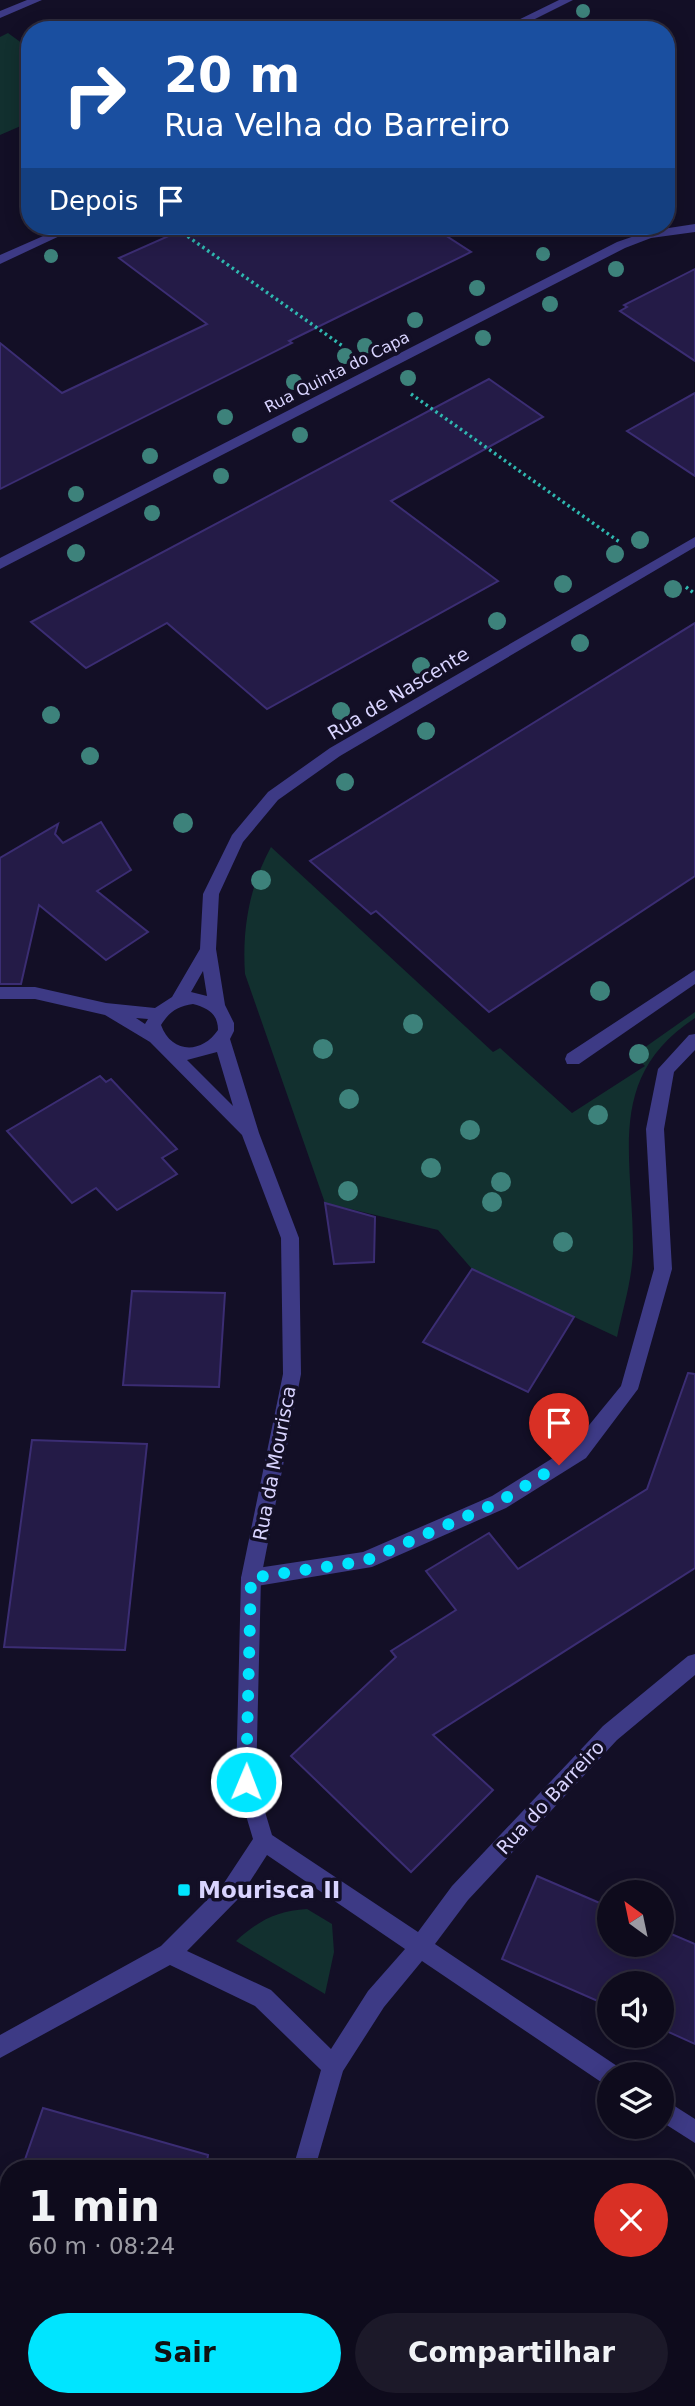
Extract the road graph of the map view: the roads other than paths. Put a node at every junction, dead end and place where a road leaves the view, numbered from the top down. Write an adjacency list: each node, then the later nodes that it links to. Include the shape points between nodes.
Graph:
1 (37, 0): 3 (street)
2 (568, 0): 4 (street)
3 (0, 15)
4 (522, 21)
5 (695, 228): 6 (street, Rua Quinta do Capa)
6 (675, 231)
7 (55, 235): 9 (street)
8 (649, 235): 11 (street, Rua Quinta do Capa, via 621,245)
9 (0, 260)
10 (695, 541): 12 (street, Rua de Nascente, via 335,752 273,796 237,839 211,894)
11 (0, 564)
12 (208, 949): 15 (street); 16 (street, Rua de Nascente)
13 (695, 976): 22 (street)
14 (0, 993): 17 (street, Rua da Mourisca, via 35,993)
15 (178, 999): 16 (street, via 193,998); 18 (street)
16 (217, 1006): 19 (street, via 227,1022)
17 (106, 1009): 18 (street, Rua da Mourisca); 21 (street, Rua da Mourisca)
18 (157, 1014): 21 (street, via 153,1026)
19 (222, 1040): 21 (street, via 213,1048 190,1054); 23 (street, Rua da Mourisca)
20 (695, 1040): 24 (street, via 666,1069 655,1129 663,1269 629,1389 579,1452 499,1502 365,1561)
21 (160, 1042): 23 (street, Rua da Mourisca)
22 (573, 1059)
23 (250, 1132): 24 (street, Rua da Mourisca, via 290,1238 292,1374)
24 (251, 1578): 26 (street, Rua da Mourisca, via 246,1782)
25 (695, 1663): 27 (street, Rua do Barreiro, via 610,1733 460,1893)
26 (264, 1841): 27 (street); 28 (street, via 232,1890)
27 (420, 1947): 30 (street, Rua do Barreiro, via 376,1999); 31 (street)
28 (169, 1954): 29 (street); 30 (street, via 263,1998)
29 (0, 2047)
30 (333, 2066): 34 (street, Rua do Barreiro)
31 (597, 2066)
32 (674, 2117): 33 (street)
33 (695, 2132)
34 (306, 2160)

